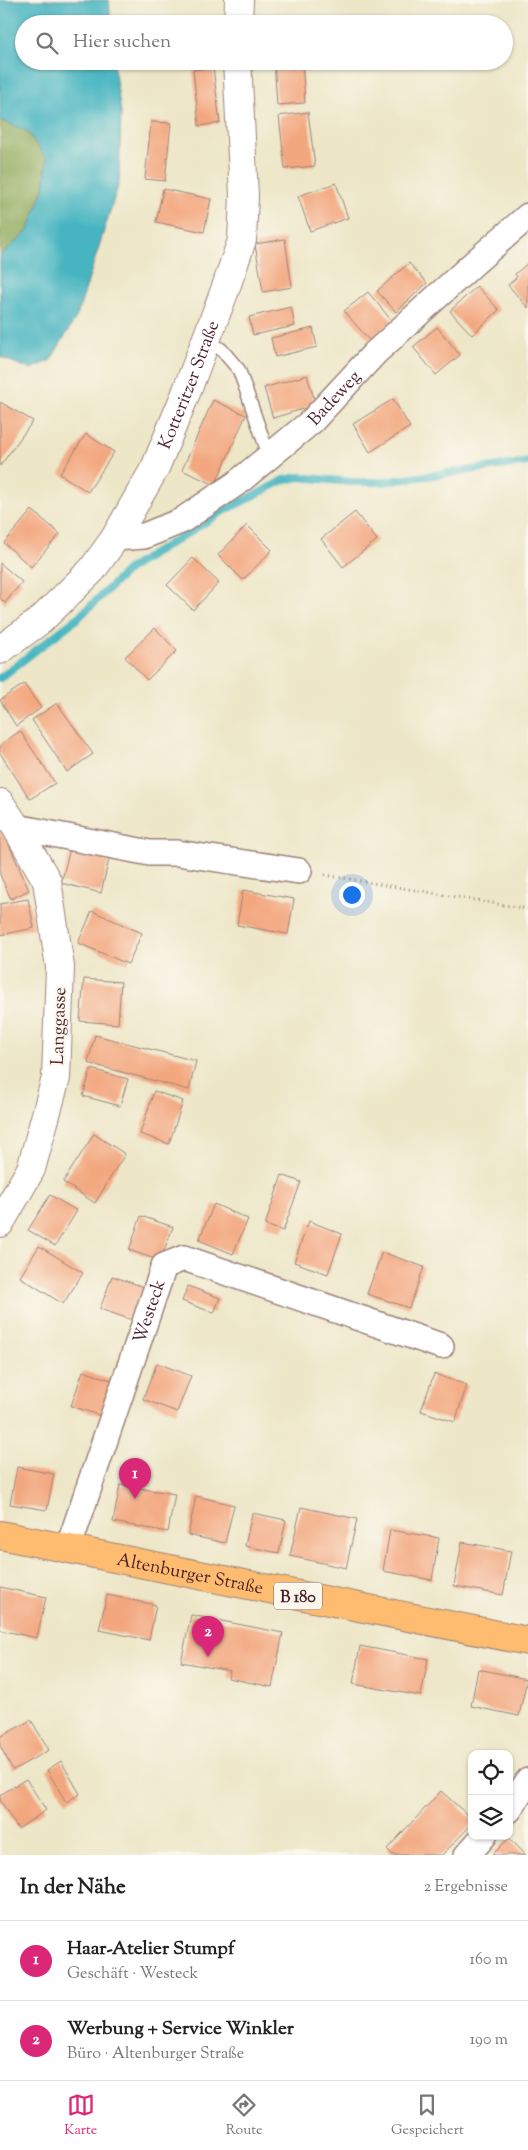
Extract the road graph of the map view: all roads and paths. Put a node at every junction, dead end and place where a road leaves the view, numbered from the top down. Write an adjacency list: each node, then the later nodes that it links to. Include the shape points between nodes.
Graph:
1 (239, 0): 2 (street)
2 (238, 15)
3 (237, 70): 5 (street, Kotteritzer Straße, via 244,196 242,240)
4 (528, 216): 6 (street, Badeweg, via 382,346 312,421)
5 (205, 342): 6 (lane, via 221,349 239,370); 7 (street, Kotteritzer Straße, via 155,468)
6 (269, 456): 7 (street, Badeweg, via 237,483 181,521 144,536)
7 (115, 538): 8 (street, Kotteritzer Straße, via 86,576 41,620)
8 (0, 650)
9 (0, 804): 10 (street, Langgasse)
10 (16, 827): 11 (street, via 150,853 177,853); 13 (street, Langgasse, via 47,881 60,967 56,1078 31,1169)
11 (299, 871): 12 (path)
12 (528, 909)
13 (0, 1224)
14 (441, 1346): 16 (street, Westeck, via 184,1258 164,1266)
15 (0, 1535): 16 (main road, Altenburger Straße / B 180)
16 (68, 1549): 17 (main road, Altenburger Straße / B 180)
17 (528, 1641)
18 (528, 1781): 19 (street)
19 (513, 1804)
20 (480, 1840): 21 (street)
21 (467, 1855)

